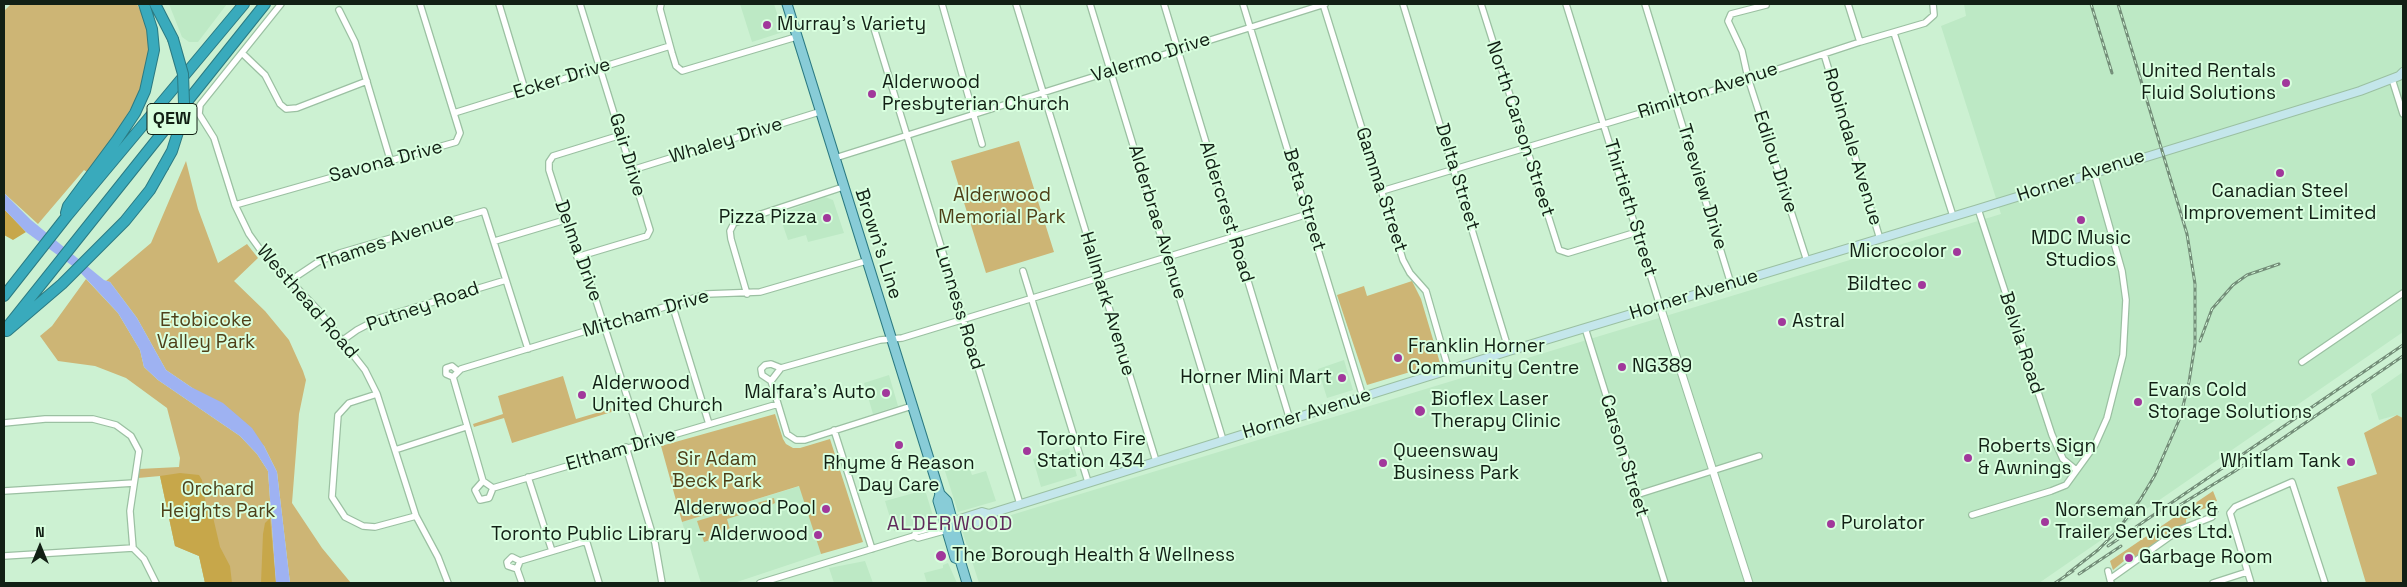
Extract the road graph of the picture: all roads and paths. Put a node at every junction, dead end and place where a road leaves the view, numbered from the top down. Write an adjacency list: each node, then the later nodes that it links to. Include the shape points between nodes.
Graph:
1 (144, 4): 62 (highway, via 152,29 154,50 145,91 117,140 68,206)
2 (155, 4): 86 (highway, bridge, via 173,39 182,74 184,103 177,136 163,168 138,206 98,250 18,324)
3 (244, 4): 62 (highway, QEW)
4 (265, 4): 86 (highway, QEW)
5 (281, 4): 32 (street)
6 (420, 4): 43 (street, Savona Drive)
7 (499, 4): 39 (street)
8 (580, 4): 34 (street, Gair Drive)
9 (661, 4): 30 (street)
10 (787, 4): 28 (main road, Brown's Line)
11 (942, 4): 44 (street)
12 (1016, 4): 40 (street, Hallmark Avenue)
13 (1090, 4): 35 (street, Alderbrae Avenue)
14 (1164, 4): 31 (street, Aldercrest Road)
15 (1243, 4): 26 (street, Beta Street)
16 (1323, 4): 26 (street, Valermo Drive); 57 (street, Gamma Street)
17 (1403, 4): 53 (street, Delta Street)
18 (1481, 4): 50 (street, North Carson Street)
19 (1566, 4): 46 (street, Thirtieth Street)
20 (1645, 4): 41 (street, Treeview Drive)
21 (1766, 4): 37 (street, Edilou Drive, via 1728,17)
22 (1848, 4): 29 (street)
23 (1933, 4): 27 (street, Rimilton Avenue, via 1935,13 1928,22)
24 (339, 10): 38 (street, via 355,42)
25 (873, 25): 47 (street, Lunness Road)
26 (1250, 27): 31 (street, Valermo Drive); 60 (street, Beta Street)
27 (1894, 33): 29 (street, Rimilton Avenue); 61 (street)
28 (796, 37): 30 (street, via 682,71 676,66); 42 (main road, Brown's Line)
29 (1860, 42): 33 (street, Rimilton Avenue)
30 (670, 46): 34 (street, Ecker Drive)
31 (1177, 50): 35 (street, Valermo Drive); 65 (street, Aldercrest Road)
32 (242, 53): 38 (street, via 266,75 280,104 286,109 297,108); 58 (street, Westhead Road, via 200,105 199,114 214,138)
33 (1824, 54): 37 (street, Rimilton Avenue); 66 (street, Robindale Avenue)
34 (599, 68): 39 (street, Ecker Drive); 48 (street, Gair Drive)
35 (1109, 72): 40 (street, Valermo Drive); 68 (street, Alderbrae Avenue)
36 (2399, 76): 45 (street); 55 (main road, Horner Avenue)
37 (1748, 78): 41 (street, Rimilton Avenue); 71 (street, Edilou Drive)
38 (367, 81): 52 (street)
39 (525, 90): 43 (street, Ecker Drive)
40 (1042, 93): 44 (street, Valermo Drive); 73 (street, Hallmark Avenue)
41 (1676, 102): 46 (street, Rimilton Avenue); 76 (street, Treeview Drive)
42 (820, 112): 51 (main road, Brown's Line); 54 (street, Whaley Drive)
43 (454, 113): 52 (street, Savona Drive, via 460,133 456,142)
44 (974, 114): 47 (street, Valermo Drive); 49 (street)
45 (2403, 114)
46 (1605, 123): 50 (street, Rimilton Avenue); 64 (street, Thirtieth Street)
47 (906, 135): 51 (street, Valermo Drive); 83 (street, Lunness Road)
48 (621, 136): 54 (street, Gair Drive); 63 (street, Delma Drive, via 553,156 549,162)
49 (982, 144)
50 (1526, 147): 53 (street, Rimilton Avenue); 64 (street, North Carson Street, via 1562,253)
51 (835, 158): 56 (main road, Brown's Line)
52 (390, 159): 58 (street, Savona Drive)
53 (1455, 169): 57 (street, Rimilton Avenue); 90 (street, Delta Street)
54 (632, 170): 69 (street, Gair Drive, via 650,230 647,236)
55 (2094, 172): 59 (main road, Horner Avenue); 112 (street, via 2122,271 2126,300 2124,346 2107,418 2095,445)
56 (843, 187): 70 (main road, Brown's Line); 78 (street, via 734,223 730,238)
57 (1382, 191): 94 (street, Gamma Street, via 1403,260 1410,274 1426,291)
58 (235, 205): 74 (street, Westhead Road, via 255,243)
59 (1978, 209): 61 (main road, Horner Avenue); 112 (street, Belvia Road, via 2052,436 2063,459)
60 (1308, 214): 65 (street); 98 (street, Beta Street)
61 (1953, 216): 66 (main road, Horner Avenue)
62 (66, 217): 79 (highway, QEW)
63 (565, 220): 67 (street); 69 (street, Delma Drive)
64 (1637, 232): 82 (street, Thirtieth Street)
65 (1234, 236): 68 (street); 101 (street, Aldercrest Road)
66 (1880, 240): 71 (main road, Horner Avenue)
67 (495, 241): 74 (street, Thames Avenue, via 484,211 340,253 318,262); 75 (street)
68 (1168, 256): 73 (street); 106 (street, Alderbrae Avenue)
69 (577, 257): 84 (street, Delma Drive, via 591,285)
70 (866, 261): 78 (street, Mitcham Drive); 88 (main road, Brown's Line)
71 (1807, 261): 76 (main road, Horner Avenue)
72 (1023, 271): 80 (street)
73 (1099, 277): 80 (street); 111 (street, Hallmark Avenue)
74 (291, 280): 87 (street, Westhead Road)
75 (506, 280): 87 (street, Putney Road, via 380,318); 89 (street)
76 (1731, 284): 82 (main road, Horner Avenue)
77 (2403, 293): 91 (street)
78 (747, 294): 81 (street, Mitcham Drive, via 711,293)
79 (4, 296)
80 (1031, 299): 83 (street); 116 (street)
81 (672, 304): 84 (street, Mitcham Drive); 103 (street)
82 (1660, 306): 85 (main road, Horner Avenue); 113 (street, Thirtieth Street)
83 (962, 320): 88 (street); 121 (street, Lunness Road)
84 (604, 326): 89 (street, Mitcham Drive); 107 (street, Delma Drive)
85 (1585, 328): 90 (main road, Horner Avenue); 120 (street, Carson Street)
86 (4, 332)
87 (343, 340): 97 (street, Westhead Road, via 365,370)
88 (892, 340): 92 (street, via 880,340); 100 (main road, Brown's Line)
89 (528, 349): 93 (street, Mitcham Drive)
90 (1509, 351): 94 (main road, Horner Avenue)
91 (2302, 362)
92 (781, 368): 96 (street); 96 (street, via 771,364 761,369 762,375)
93 (458, 371): 95 (street); 95 (street, Mitcham Drive, via 452,366 446,368 446,374)
94 (1449, 371): 98 (main road, Horner Avenue)
95 (453, 378): 104 (street)
96 (772, 381): 99 (street)
97 (377, 394): 109 (street, Westhead Road); 124 (street, via 349,403 338,415 332,497 345,516 363,526 375,527)
98 (1363, 397): 101 (main road, Horner Avenue)
99 (778, 404): 103 (street, Eltham Drive); 105 (street, via 787,434 794,439 805,440)
100 (912, 406): 105 (street); 125 (main road, Brown's Line, via 940,494 938,501)
101 (1290, 420): 106 (main road, Horner Avenue)
102 (4, 422): 117 (street, via 77,418 116,425 131,436 139,452)
103 (709, 424): 107 (street, Eltham Drive)
104 (466, 428): 109 (street); 115 (street)
105 (834, 430): 127 (street)
106 (1223, 440): 111 (main road, Horner Avenue)
107 (642, 443): 108 (street, Eltham Drive)
108 (626, 447): 114 (street, Eltham Drive); 139 (street, via 655,543)
109 (395, 450): 124 (street, Westhead Road)
110 (1759, 456): 113 (street)
111 (1156, 461): 116 (main road, Horner Avenue)
112 (2076, 470): 123 (street, via 2072,479 2059,488)
113 (1712, 471): 120 (street); 143 (street, Thirtieth Street)
114 (528, 477): 118 (street, Eltham Drive); 128 (street)
115 (483, 481): 118 (street); 118 (street, Eltham Drive, via 475,490 480,500 489,498)
116 (1088, 482): 121 (main road, Horner Avenue)
117 (134, 483): 119 (street); 126 (street, via 130,511)
118 (491, 487)
119 (4, 491)
120 (1636, 495): 142 (street, Carson Street)
121 (1020, 504): 125 (main road, Horner Avenue, via 989,514 985,520)
122 (2215, 510): 134 (street, via 2212,517 2179,530)
123 (1972, 515)
124 (416, 516): 136 (street, Westhead Road)
125 (949, 526): 127 (street, Horner Avenue, via 916,532 914,536); 141 (main road, Brown's Line, via 962,556 960,560)
126 (133, 548): 129 (street); 135 (street, via 144,559)
127 (872, 550): 140 (street, Horner Avenue)
128 (552, 551): 130 (street); 138 (street, via 586,543)
129 (4, 556)
130 (520, 561): 131 (street); 131 (street, via 512,557 507,562 508,566)
131 (517, 569): 137 (street)
132 (2108, 572): 134 (street)
133 (2247, 572): 144 (street); 145 (street); 146 (street, via 2231,510 2292,482)
134 (2111, 581)
135 (156, 583)
136 (448, 583)
137 (522, 583)
138 (599, 583)
139 (662, 583)
140 (760, 583)
141 (967, 583)
142 (1665, 583)
143 (1749, 583)
144 (2212, 583)
145 (2251, 583)
146 (2325, 583)

